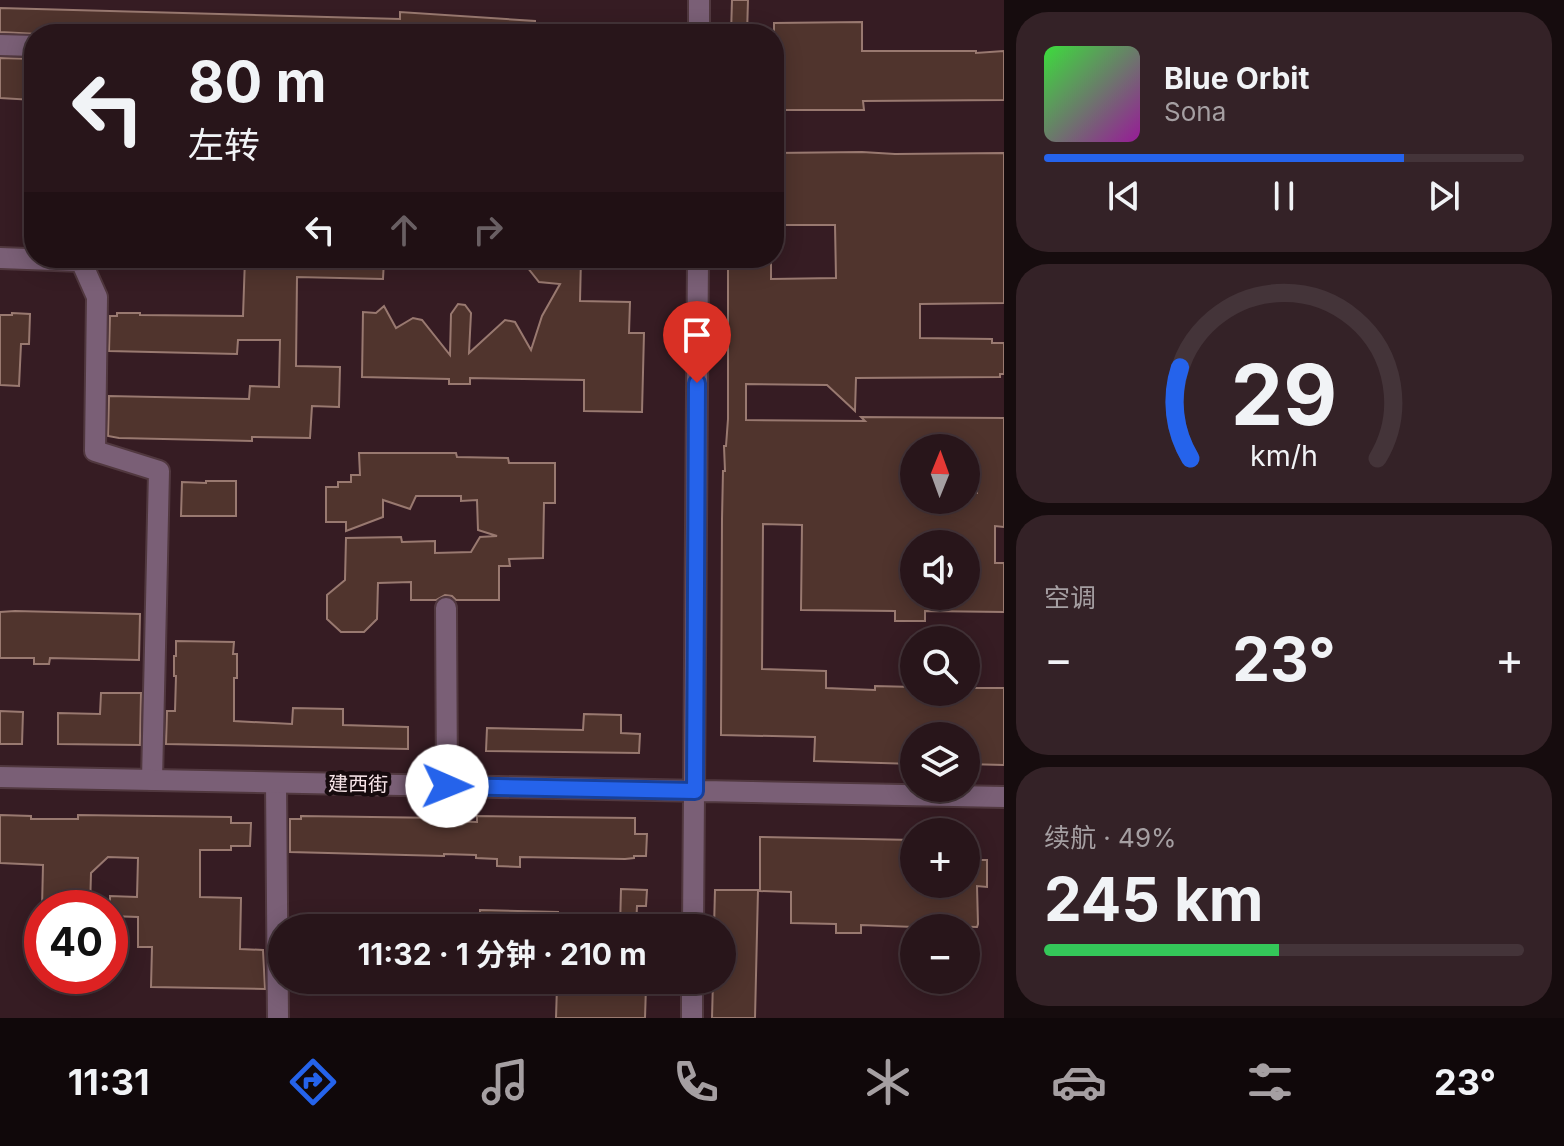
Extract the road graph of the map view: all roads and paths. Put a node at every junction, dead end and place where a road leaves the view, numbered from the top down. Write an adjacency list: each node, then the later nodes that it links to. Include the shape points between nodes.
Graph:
1 (699, 0): 2 (street)
2 (699, 24)
3 (0, 45): 4 (street)
4 (24, 46)
5 (0, 258): 6 (street)
6 (24, 258)
7 (85, 268): 11 (street, via 97,297 95,451 159,471)
8 (698, 268): 14 (street)
9 (446, 608): 13 (street)
10 (0, 777): 11 (street, 建西街)
11 (152, 780): 12 (street, 建西街)
12 (276, 783): 13 (street, 建西街); 18 (street)
13 (447, 786): 14 (street, 建西街)
14 (695, 791): 15 (street, 建西街); 16 (street)
15 (1004, 797)
16 (693, 914)
17 (692, 994): 19 (street)
18 (278, 1018)
19 (692, 1018)

